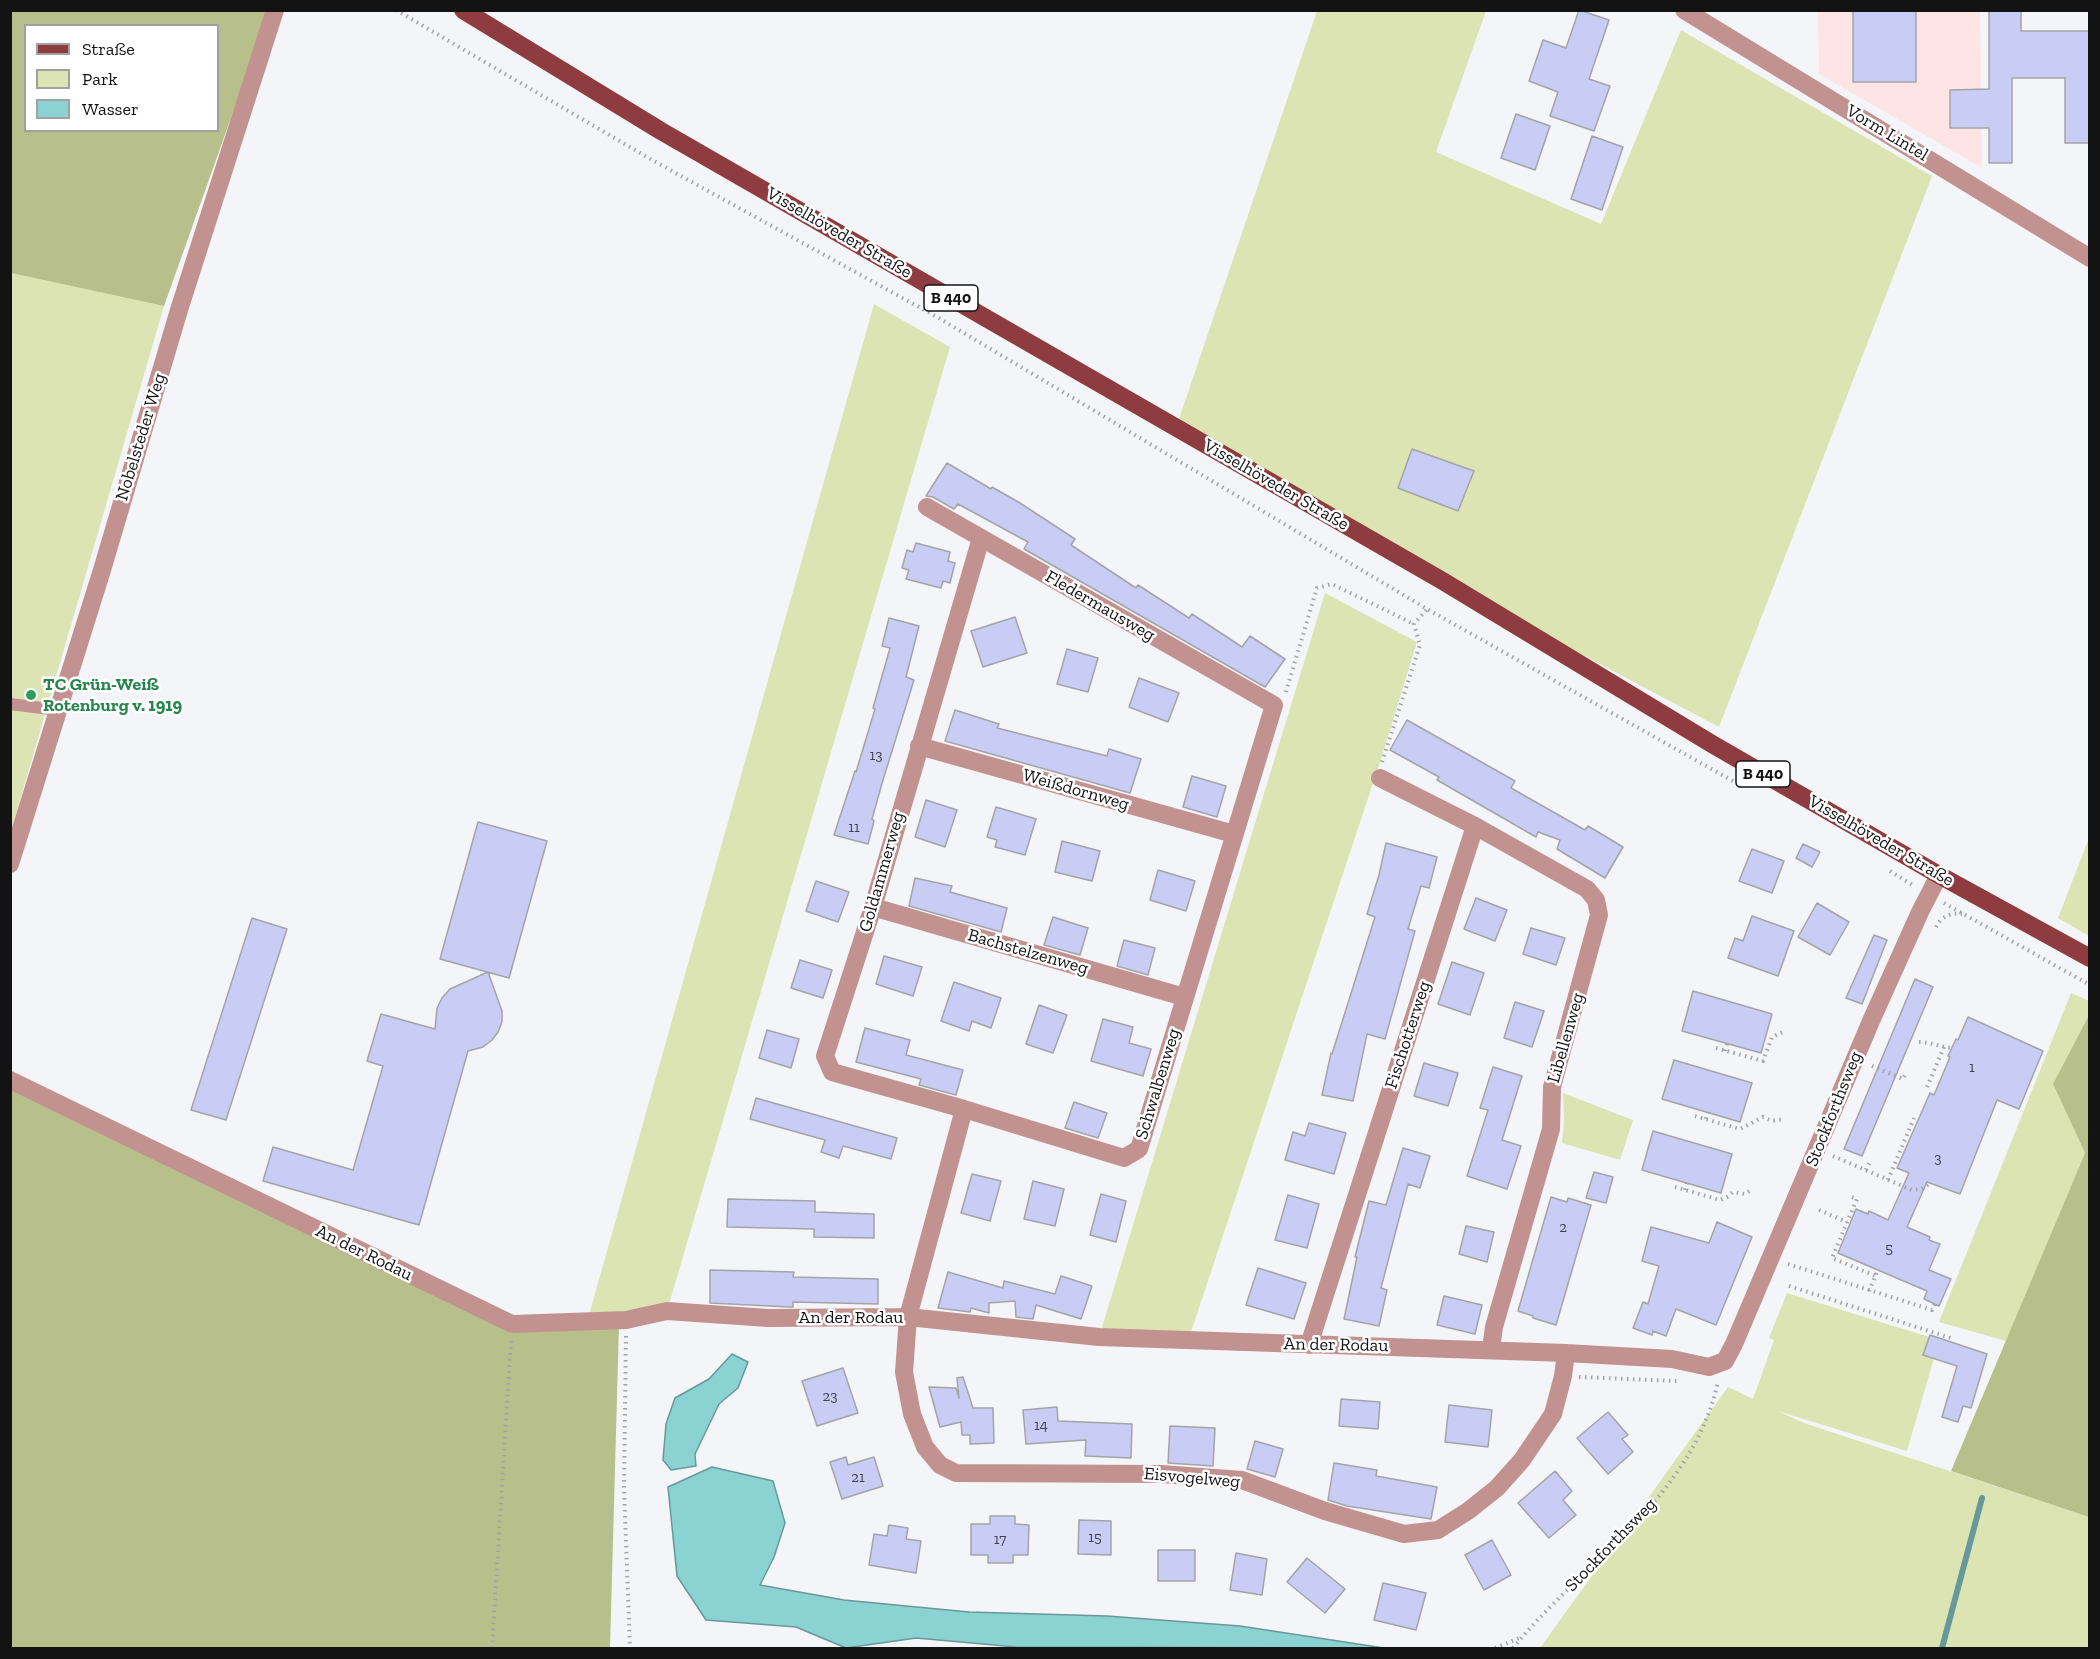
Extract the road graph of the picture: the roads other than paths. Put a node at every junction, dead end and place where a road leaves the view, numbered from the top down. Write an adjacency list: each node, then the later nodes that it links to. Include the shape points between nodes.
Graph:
1 (275, 10): 9 (street, Nobelsteder Weg)
2 (463, 10): 15 (main road, Visselhöveder Straße / B 440, via 672,137 1442,580 1712,744)
3 (1684, 10): 4 (street, Vorm Lintel)
4 (2090, 258)
5 (927, 507): 6 (street, Fledermausweg)
6 (981, 538): 8 (street, Fledermausweg); 10 (street, Goldammerweg)
7 (10, 704): 9 (lane)
8 (1274, 705): 13 (street, Schwalbenweg)
9 (58, 710): 14 (street, Nobelsteder Weg)
10 (919, 746): 13 (street, Weißdornweg); 16 (street, Goldammerweg)
11 (1380, 778): 12 (street)
12 (1474, 826): 22 (street, Fischotterweg); 23 (street, Libellenweg, via 1587,890 1599,910 1552,1087 1551,1129)
13 (1234, 834): 18 (street, Schwalbenweg)
14 (10, 864)
15 (1939, 875): 17 (main road, Visselhöveder Straße / B 440); 25 (street, Stockforthsweg, via 1871,1021 1734,1344 1725,1362)
16 (873, 907): 18 (street, Bachstelzenweg); 20 (street, Goldammerweg, via 825,1056 832,1072)
17 (2090, 958)
18 (1184, 997): 20 (street, Schwalbenweg, via 1139,1149 1124,1158)
19 (10, 1080): 21 (street, An der Rodau, via 512,1324 626,1320 668,1311 768,1318)
20 (964, 1109): 21 (street)
21 (908, 1317): 22 (street, An der Rodau, via 1098,1337); 24 (street, Eisvogelweg, via 904,1372 912,1414 924,1447 940,1465 956,1473 1161,1474 1242,1480 1404,1534 1438,1530 1497,1488 1522,1460 1553,1414)
22 (1309, 1345): 23 (street, An der Rodau)
23 (1491, 1349): 24 (street, An der Rodau)
24 (1566, 1353): 25 (street, An der Rodau, via 1672,1359)
25 (1717, 1366)

